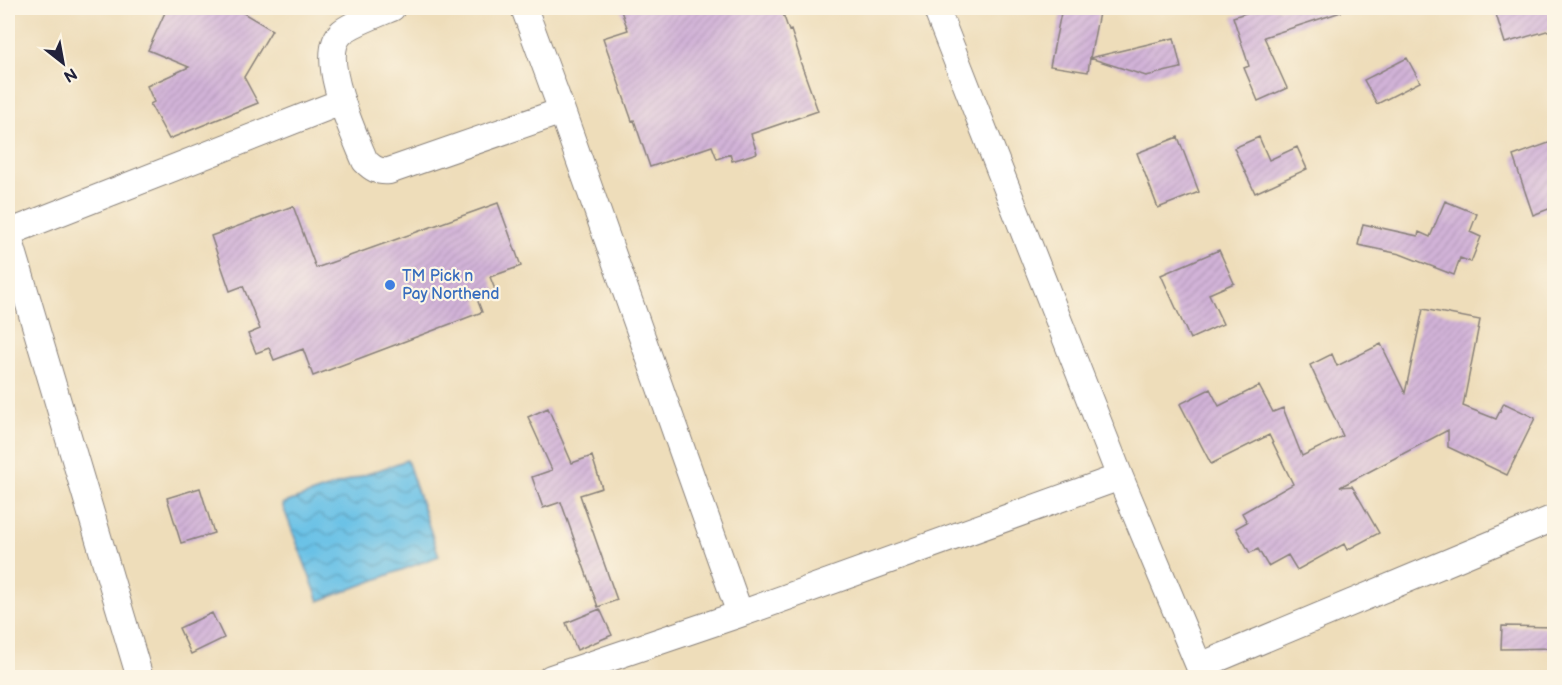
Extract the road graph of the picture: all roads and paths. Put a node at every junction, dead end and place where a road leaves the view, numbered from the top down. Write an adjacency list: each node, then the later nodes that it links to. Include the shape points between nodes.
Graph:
1 (392, 8): 4 (street, via 343,31 337,38 332,58)
2 (524, 8): 5 (street)
3 (936, 8): 7 (street)
4 (341, 102): 5 (street, via 365,161 381,172); 6 (street)
5 (562, 111): 9 (street)
6 (8, 234): 11 (street)
7 (1120, 477): 9 (street); 10 (street)
8 (1554, 518): 10 (street)
9 (740, 614): 12 (street)
10 (1202, 672)
11 (140, 678)
12 (551, 678)

